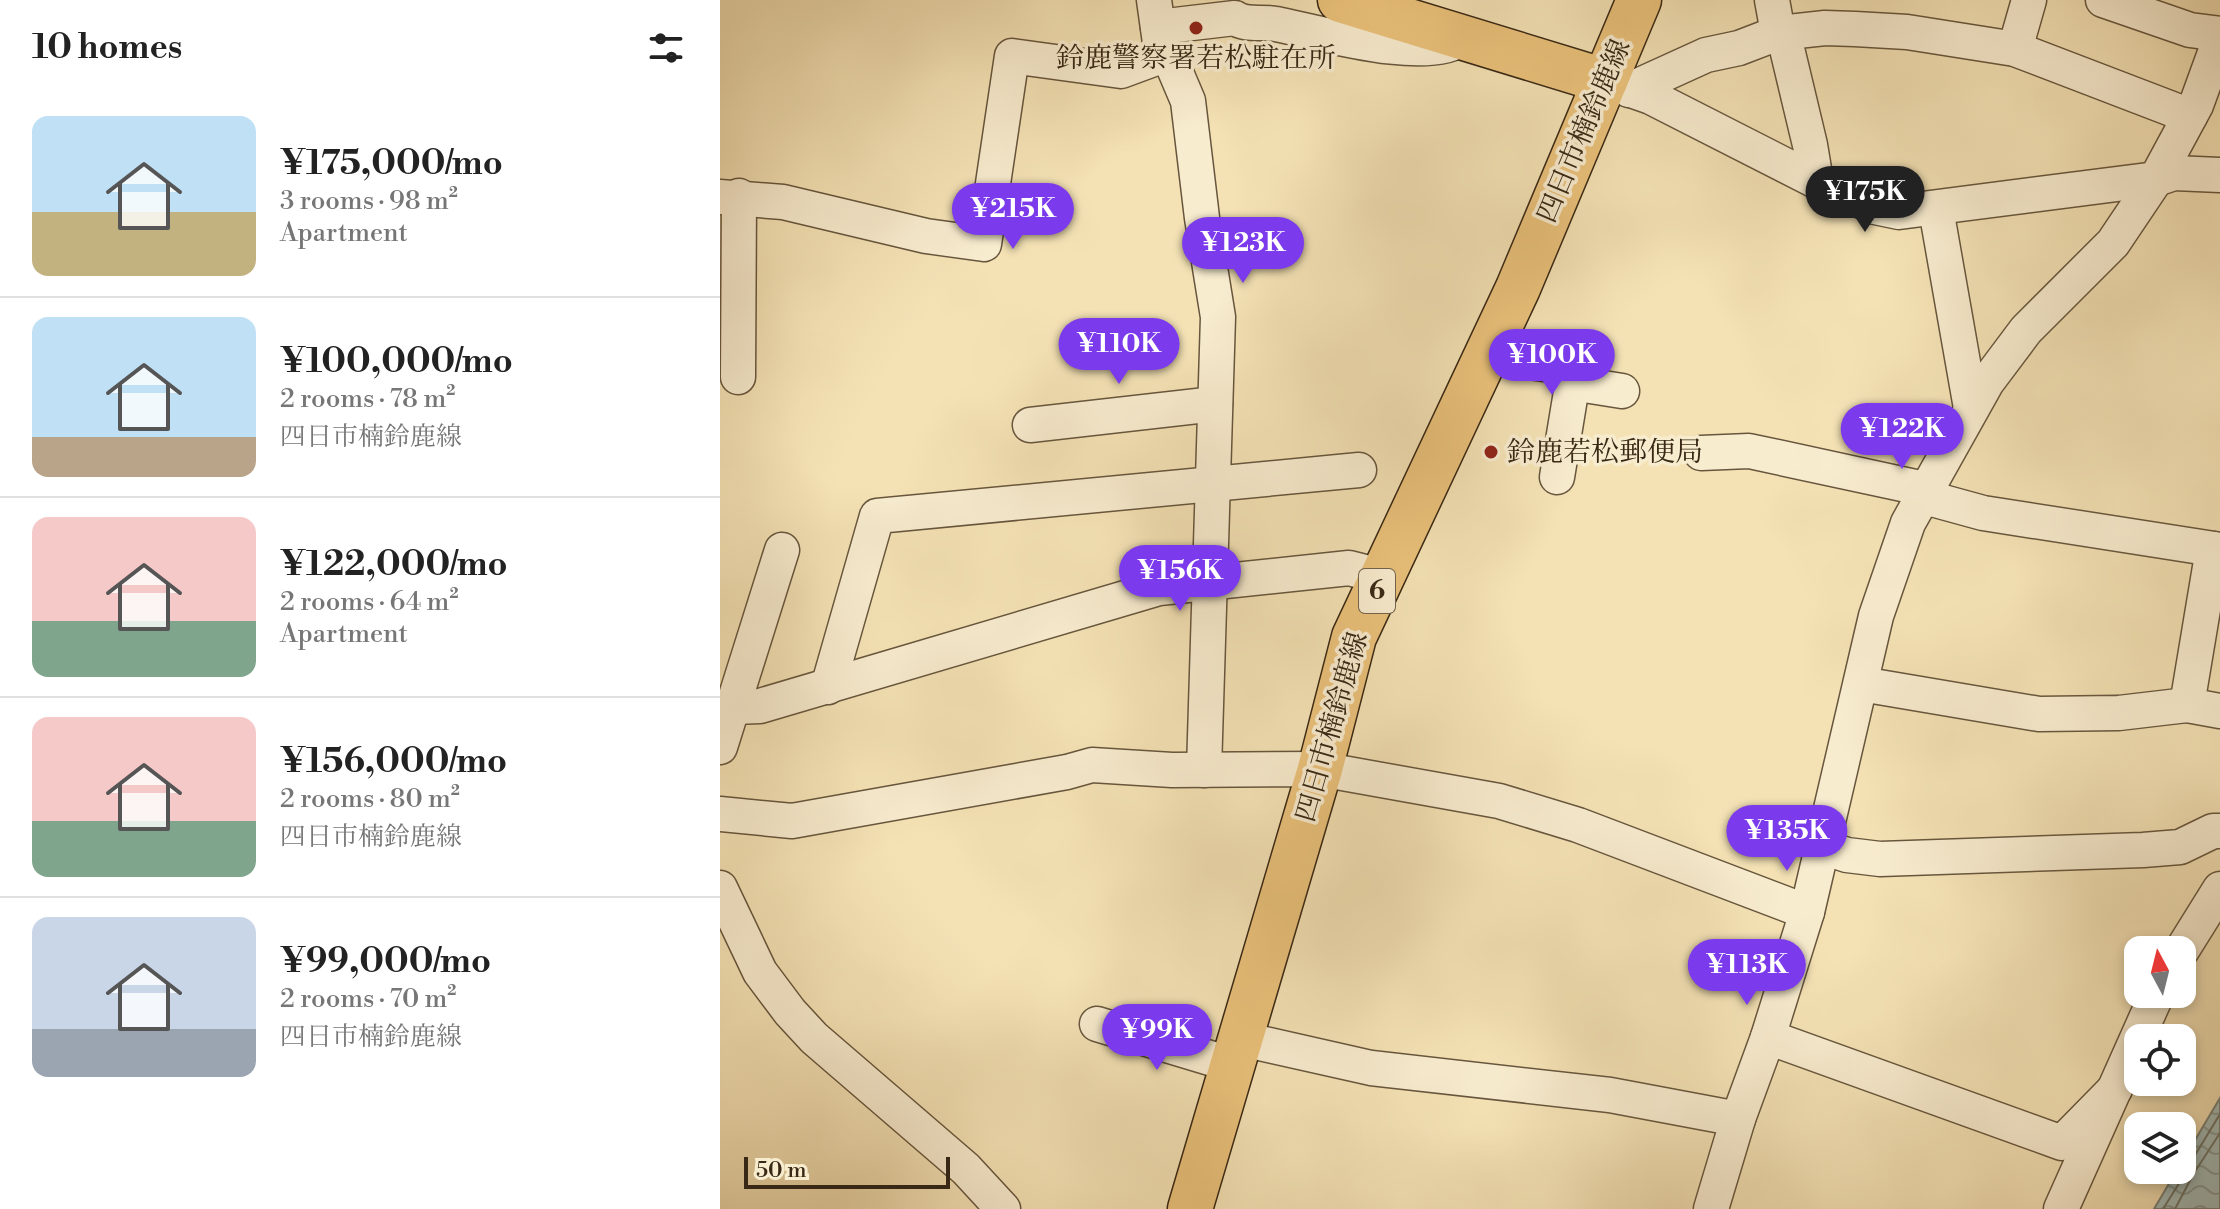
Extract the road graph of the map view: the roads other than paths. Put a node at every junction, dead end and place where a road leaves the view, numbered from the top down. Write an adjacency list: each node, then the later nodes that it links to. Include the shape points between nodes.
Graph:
1 (1340, 0): 8 (main road)
2 (1639, 0): 10 (main road, 四日市楠鈴鹿線 / 6)
3 (2029, 0): 9 (street)
4 (2103, 0): 7 (street)
5 (1778, 22): 9 (street, via 1907,32); 10 (street, via 1739,48); 14 (street)
6 (1160, 27): 8 (street, via 1235,18 1414,48 1454,44); 15 (street, via 1121,71 1012,56 984,244 926,236 783,202); 21 (street, via 1188,101 1194,134 1218,317)
7 (2220, 37): 11 (street)
8 (1462, 38): 10 (main road)
9 (2015, 49): 11 (street)
10 (1617, 86): 14 (street, via 1651,97); 17 (main road, 四日市楠鈴鹿線 / 6)
11 (2190, 116): 13 (street)
12 (2220, 175): 13 (street, via 2174,173)
13 (2156, 179): 16 (street); 22 (street, via 2113,243 2026,330)
14 (1816, 181): 16 (street, via 1875,207 1899,212)
15 (729, 196): 18 (street)
16 (1936, 209): 22 (street)
17 (1486, 356): 19 (street, via 1580,369); 31 (main road, 四日市楠鈴鹿線 / 6)
18 (738, 377)
19 (1578, 384): 20 (street); 26 (street, via 1571,392)
20 (1622, 391)
21 (1215, 404): 23 (street); 27 (street)
22 (1971, 408): 28 (street)
23 (1030, 425)
24 (1701, 453): 28 (street, via 1749,451)
25 (1359, 470): 27 (street)
26 (1557, 477)
27 (1213, 484): 32 (street); 34 (street, via 877,516)
28 (1923, 492): 30 (street, via 1983,513); 33 (street, via 1876,616)
29 (782, 550): 35 (street)
30 (2217, 550): 36 (street)
31 (1384, 577): 32 (street, via 1349,568); 39 (main road, 四日市楠鈴鹿線 / 6, via 1354,637)
32 (1210, 581): 34 (street, via 1159,588); 40 (street)
33 (1861, 684): 36 (street, via 2039,714); 43 (street)
34 (828, 687): 35 (street, via 760,706)
35 (730, 694): 38 (street)
36 (2187, 705): 37 (street)
37 (2220, 711)
38 (720, 747)
39 (1320, 769): 40 (street); 46 (street, via 1499,801 1578,825); 51 (main road, 四日市楠鈴鹿線 / 6)
40 (1204, 770): 41 (street, via 1092,765 792,821)
41 (720, 814)
42 (2218, 829): 43 (street, via 2180,847 2143,850 1880,859)
43 (1823, 847): 46 (street)
44 (720, 888): 55 (street, via 760,972 790,1012 966,1169)
45 (2220, 889): 47 (street)
46 (1807, 912): 50 (street)
47 (2191, 936)
48 (2151, 1008): 52 (street)
49 (1097, 1024): 51 (street)
50 (1768, 1037): 52 (street, via 2062,1143); 53 (street)
51 (1237, 1052): 53 (street, via 1610,1095); 56 (main road, 四日市楠鈴鹿線 / 6)
52 (2115, 1089): 57 (street)
53 (1738, 1119): 54 (street)
54 (1714, 1208)
55 (1003, 1209)
56 (1190, 1209)
57 (2061, 1209)

